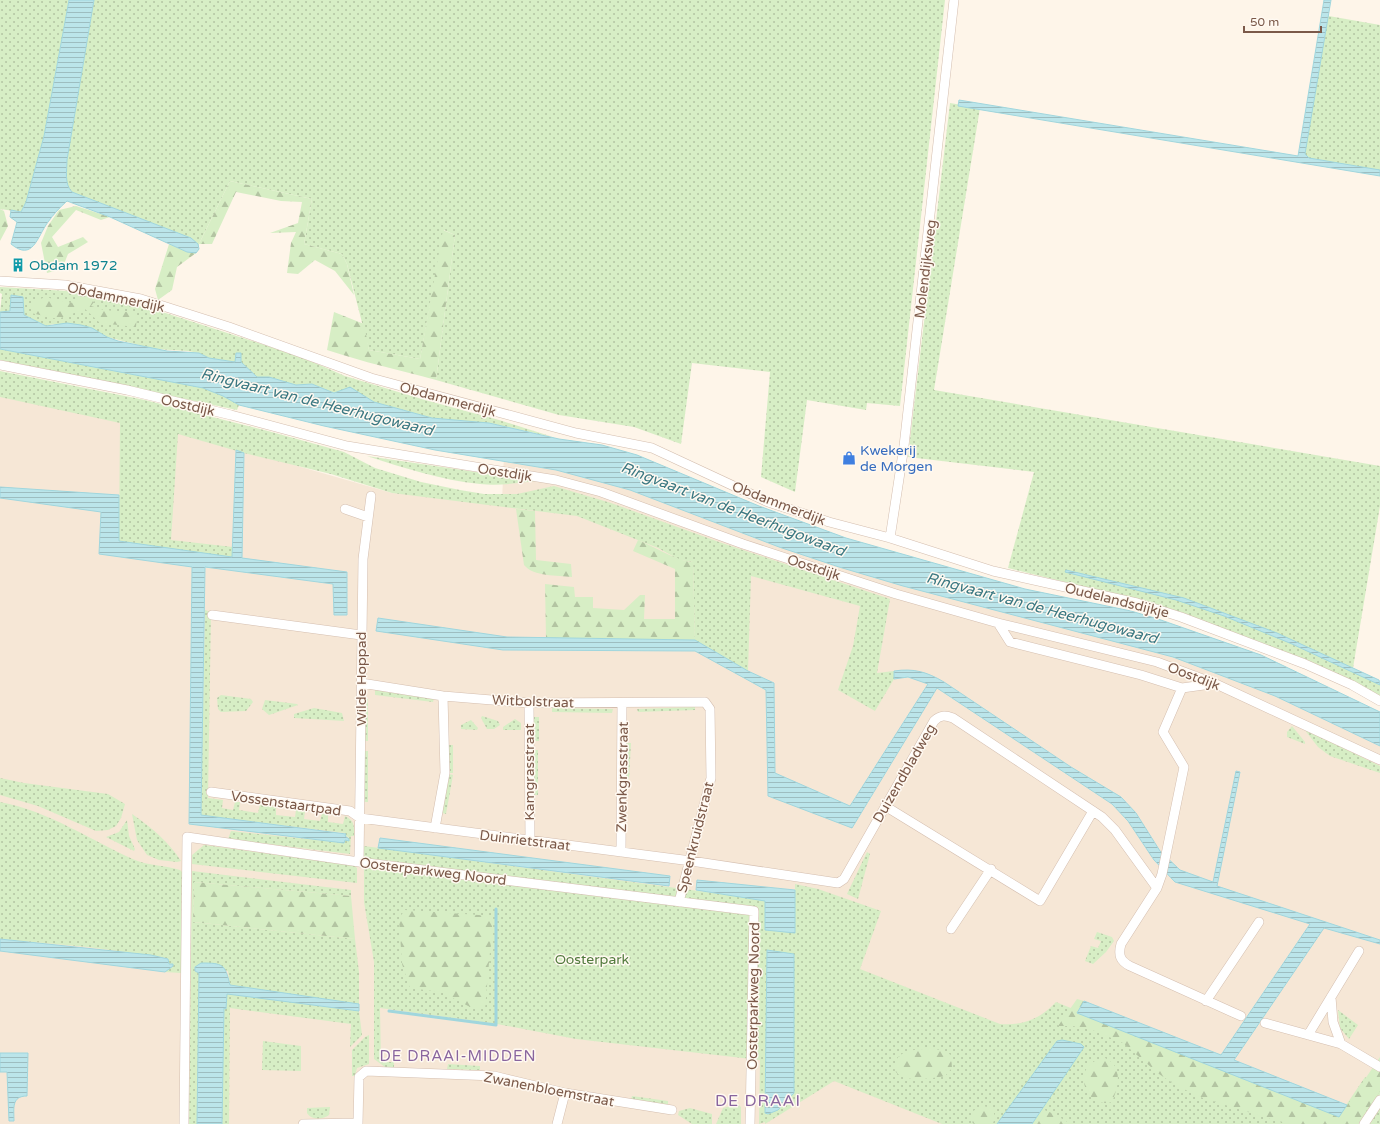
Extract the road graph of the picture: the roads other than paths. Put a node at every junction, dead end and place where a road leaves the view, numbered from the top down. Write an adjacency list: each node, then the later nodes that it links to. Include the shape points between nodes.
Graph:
1 (954, 0): 7 (street, Molendijksweg, via 904,446)
2 (0, 282): 7 (street, Obdammerdijk, via 64,285 141,299 229,327 371,378 576,434 652,448 768,502 860,532)
3 (0, 365): 9 (street, Oostdijk, via 127,390 347,446 556,480 601,492 743,544 835,574)
4 (371, 496): 6 (street, Wilde Hoppad)
5 (345, 509): 6 (street)
6 (368, 516): 10 (street, Wilde Hoppad, via 363,559)
7 (890, 538): 15 (street, Oudelandsdijkje, via 993,571 1137,603 1173,614 1305,664)
8 (212, 615): 10 (street)
9 (998, 623): 12 (street, Oostdijk, via 1150,660); 13 (street, Oostdijk, via 1010,642)
10 (361, 635): 11 (street, Wilde Hoppad)
11 (361, 683): 14 (street, Witbolstraat); 23 (street, Wilde Hoppad)
12 (1216, 684): 13 (street); 19 (street, Oostdijk)
13 (1182, 688): 30 (street, via 1163,732 1184,767 1168,854)
14 (443, 696): 17 (street, Witbolstraat); 24 (street, via 445,773)
15 (1380, 701)
16 (705, 702): 18 (street, Witbolstraat); 27 (street, Speenkruidstraat, via 710,709 711,778)
17 (529, 703): 18 (street, Witbolstraat); 25 (street, Kamgrasstraat)
18 (622, 703): 26 (street, Zwenkgrasstraat)
19 (1380, 760)
20 (211, 792): 23 (street, Vossenstaartpad, via 350,811)
21 (885, 806): 22 (street, Duizendbladweg, via 934,721 937,717 945,715); 27 (street, Duizendbladweg, via 844,879 838,883); 29 (street)
22 (1093, 811): 29 (street, via 1040,901); 30 (street, Duizendbladweg, via 1114,830)
23 (360, 818): 24 (street, Duinrietstraat); 28 (street, Wilde Hoppad)
24 (435, 828): 25 (street, Duinrietstraat)
25 (530, 840): 26 (street, Duinrietstraat)
26 (621, 852): 27 (street, Duinrietstraat)
27 (690, 861): 31 (street, Speenkruidstraat)
28 (359, 862): 31 (street, Oosterparkweg Noord); 46 (street, Oosterparkweg Noord, via 187,837)
29 (991, 869): 33 (street)
30 (1157, 888): 36 (street, via 1121,944 1121,960)
31 (679, 902): 49 (street, Oosterparkweg Noord, via 754,911)
32 (1258, 922): 36 (street)
33 (951, 929)
34 (1359, 951): 35 (street)
35 (1332, 997): 39 (street); 40 (street, via 1334,1022)
36 (1206, 1001): 37 (street)
37 (1241, 1016)
38 (1265, 1023): 39 (street)
39 (1308, 1035): 40 (street)
40 (1341, 1044): 41 (street)
41 (1380, 1067)
42 (565, 1094): 44 (street, Zwanenbloemstraat); 45 (street, Zwanenbloemstraat, via 494,1076 366,1071 359,1077); 48 (street)
43 (1380, 1100): 50 (street)
44 (672, 1110)
45 (358, 1123): 47 (street)
46 (184, 1124)
47 (303, 1124)
48 (557, 1124)
49 (750, 1124)
50 (1364, 1124)

